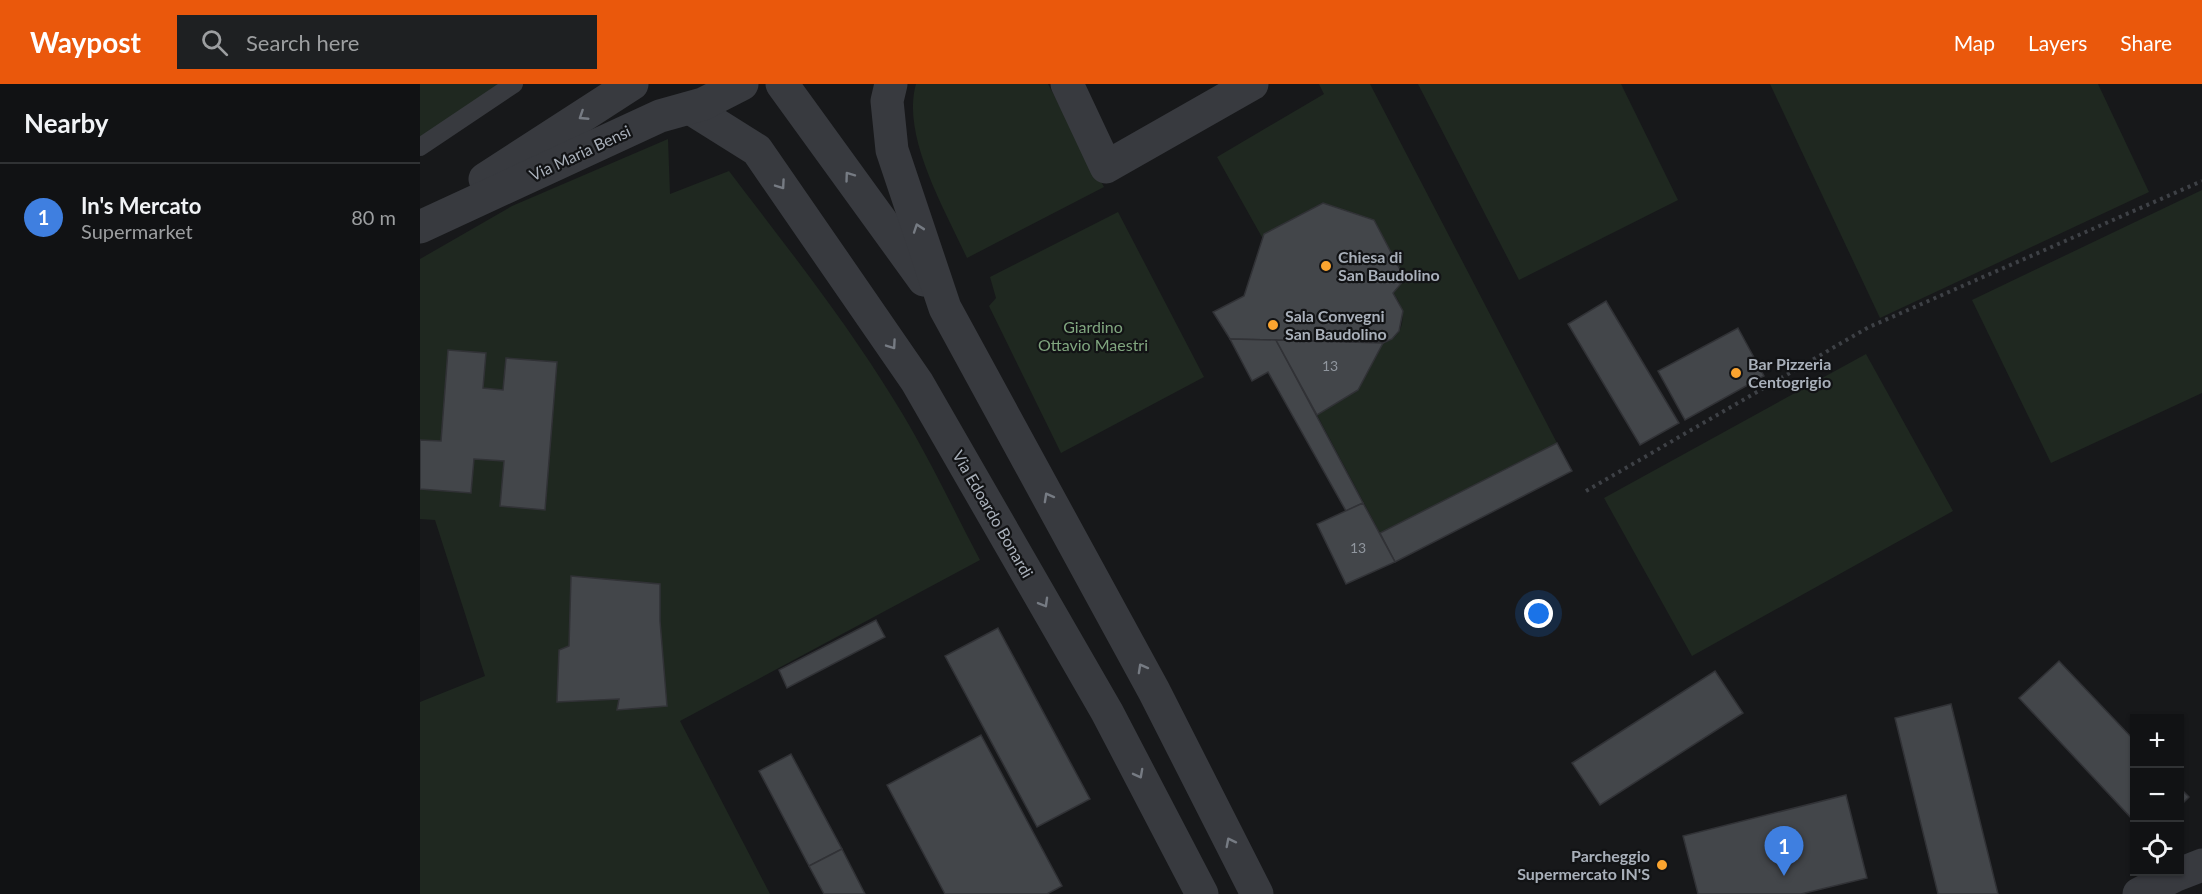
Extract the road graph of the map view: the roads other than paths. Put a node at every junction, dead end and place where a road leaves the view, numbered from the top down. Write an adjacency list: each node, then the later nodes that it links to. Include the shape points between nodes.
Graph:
1 (514, 84): 8 (lane)
2 (632, 84): 9 (street, Via Maria Bensi, one-way to 9)
3 (782, 84): 11 (street, one-way to 3)
4 (891, 84): 11 (street, one-way to 4, via 892,150 887,100)
5 (1068, 84): 6 (street, via 1106,167)
6 (1252, 84)
7 (714, 93): 10 (street, Via Maria Bensi); 13 (street, Via Edoardo Bonardi, one-way to 13, via 917,382 1107,712)
8 (420, 147)
9 (420, 220)
10 (420, 227)
11 (945, 308): 14 (street, one-way to 11, via 1154,691)
12 (2202, 865): 15 (street)
13 (1202, 894)
14 (1257, 894)
15 (2139, 894)

